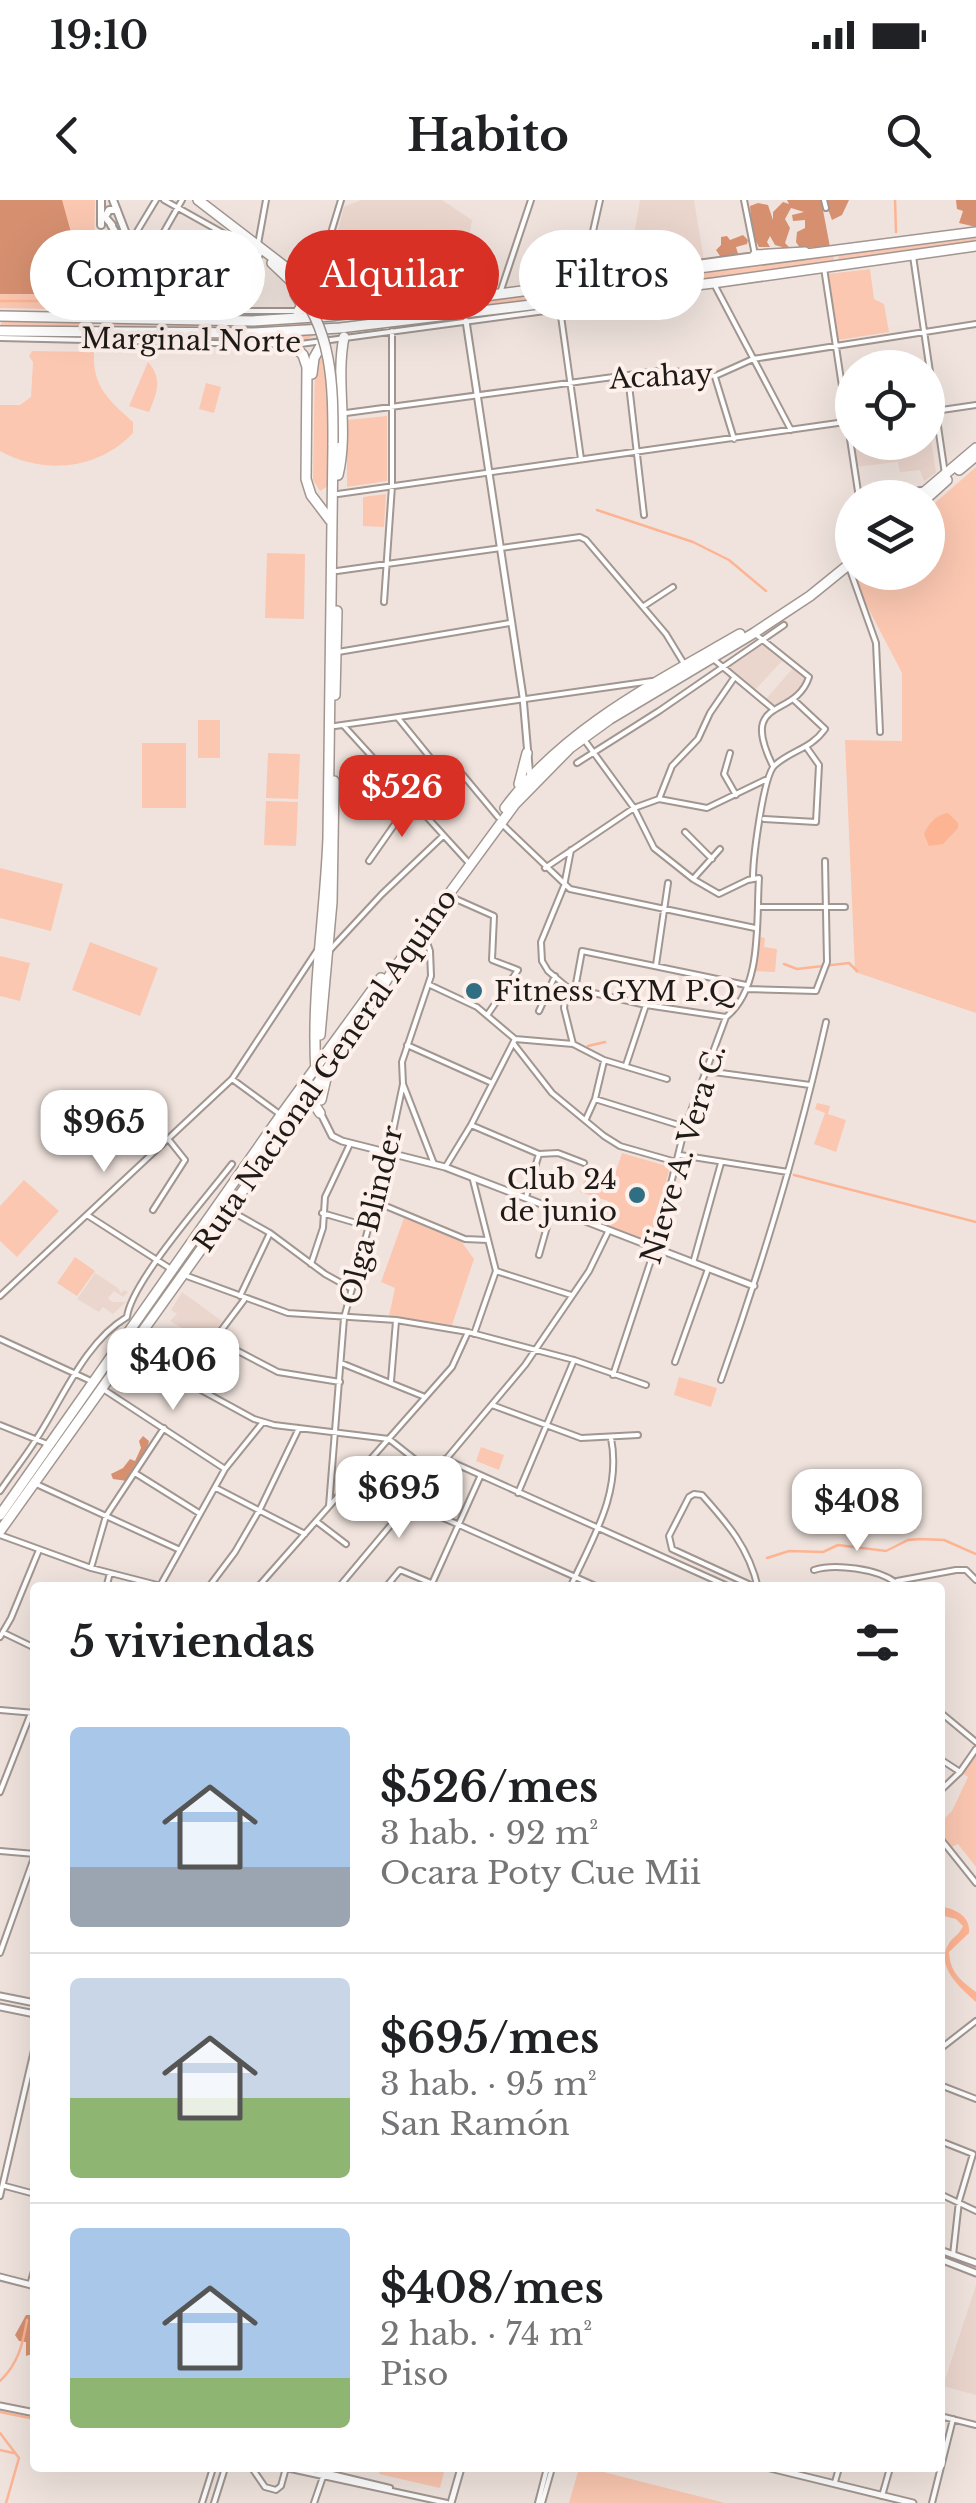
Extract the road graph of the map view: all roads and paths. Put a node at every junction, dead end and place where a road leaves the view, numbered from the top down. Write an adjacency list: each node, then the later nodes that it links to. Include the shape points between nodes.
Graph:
1 (107, 200): 14 (main road); 15 (main road); 17 (main road)
2 (156, 200): 21 (street)
3 (164, 200): 12 (street)
4 (185, 200): 12 (street); 24 (highway)
5 (198, 200): 25 (highway)
6 (266, 200): 26 (street)
7 (341, 200): 27 (street)
8 (531, 200): 43 (street)
9 (600, 200): 28 (street)
10 (744, 200): 34 (street)
11 (824, 200): 13 (street)
12 (178, 208): 22 (street); 23 (street)
13 (826, 208)
14 (117, 210): 15 (main road); 16 (main road)
15 (106, 213): 18 (main road)
16 (121, 220): 18 (main road); 20 (main road)
17 (101, 225)
18 (111, 225): 19 (main road)
19 (114, 230)
20 (125, 230)
21 (138, 230)
22 (165, 230)
23 (217, 230)
24 (231, 230)
25 (236, 230)
26 (261, 230)
27 (332, 230)
28 (593, 230)
29 (976, 232): 32 (highway)
30 (976, 246): 33 (highway)
31 (265, 254): 82 (highway, bridge, via 294,280 327,347)
32 (828, 254): 34 (highway); 42 (highway)
33 (913, 255): 37 (highway); 54 (street)
34 (755, 256): 36 (street)
35 (265, 257): 38 (highway)
36 (704, 263)
37 (824, 268): 39 (highway); 59 (street)
38 (285, 282)
39 (714, 283): 40 (highway); 62 (street)
40 (704, 284)
41 (519, 292): 42 (highway)
42 (514, 294): 43 (highway)
43 (500, 295): 49 (highway)
44 (519, 307): 55 (highway, via 289,332)
45 (519, 308): 51 (highway)
46 (519, 314): 51 (street, Marginal Norte)
47 (0, 316): 48 (highway)
48 (30, 317)
49 (265, 319)
50 (562, 320): 66 (street)
51 (466, 321): 53 (street, Marginal Norte); 67 (street)
52 (976, 324): 54 (street, Acahay)
53 (392, 331): 56 (street, Marginal Norte); 69 (street)
54 (924, 332): 59 (street, Acahay); 61 (street)
55 (0, 335): 58 (street, Marginal Norte)
56 (344, 337): 57 (street, Marginal Norte); 71 (highway)
57 (324, 340): 58 (street, Marginal Norte); 63 (highway)
58 (297, 345): 63 (highway); 88 (highway, via 307,367 306,478)
59 (836, 346): 60 (street); 62 (street, Acahay)
60 (837, 350)
61 (927, 350)
62 (753, 358): 65 (street, Acahay); 73 (street)
63 (312, 371): 82 (highway, via 312,488 323,492)
64 (628, 376): 65 (street, Acahay, via 672,370); 66 (street, Acahay); 76 (street)
65 (714, 376): 74 (street)
66 (571, 384): 67 (street, Acahay); 78 (street)
67 (476, 396): 69 (street, Acahay); 80 (street)
68 (976, 405): 70 (street)
69 (394, 408): 71 (street, Acahay); 85 (street)
70 (945, 410)
71 (342, 414): 82 (highway)
72 (835, 424): 73 (street)
73 (792, 430): 74 (street)
74 (734, 439): 76 (street)
75 (976, 448): 81 (highway)
76 (637, 451): 78 (street); 87 (street)
77 (976, 456): 84 (highway)
78 (581, 460): 80 (street)
79 (943, 460): 81 (street)
80 (487, 472): 85 (street); 89 (street)
81 (945, 474): 83 (highway)
82 (335, 477): 86 (highway); 88 (highway)
83 (939, 480)
84 (944, 480)
85 (392, 486): 86 (street); 90 (street)
86 (338, 494): 91 (highway)
87 (644, 515)
88 (332, 528): 101 (highway)
89 (499, 548): 90 (street); 97 (street, via 586,540); 98 (street)
90 (386, 564): 91 (street); 96 (street)
91 (337, 571): 101 (highway)
92 (835, 572): 103 (highway, Ruta Nacional General Aquino)
93 (835, 574): 100 (highway, Ruta Nacional General Aquino)
94 (673, 587): 97 (street)
95 (860, 590): 112 (street, via 876,643)
96 (384, 602)
97 (643, 607): 103 (street)
98 (510, 623): 101 (street); 107 (street)
99 (784, 625): 100 (street)
100 (758, 636): 102 (highway, Ruta Nacional General Aquino); 104 (street); 108 (street, via 808,674)
101 (333, 652): 111 (highway); 151 (highway)
102 (712, 658): 104 (street); 113 (highway, Ruta Nacional General Aquino)
103 (686, 666): 106 (highway, Ruta Nacional General Aquino)
104 (723, 668): 105 (street); 117 (street)
105 (734, 678): 109 (street); 126 (street, via 698,738 672,766)
106 (662, 679): 107 (street); 118 (highway, Ruta Nacional General Aquino)
107 (522, 697): 110 (street); 115 (street)
108 (794, 700): 109 (street); 114 (street, via 824,725)
109 (772, 708): 120 (street, via 761,734)
110 (398, 718): 111 (street); 125 (street, via 437,766)
111 (339, 726): 125 (street); 151 (highway)
112 (880, 732)
113 (583, 738): 117 (street); 122 (highway, Ruta Nacional General Aquino)
114 (807, 748): 120 (street); 129 (street, via 819,765 816,822)
115 (527, 753): 118 (street, via 537,762); 122 (highway); 127 (highway)
116 (730, 753): 124 (street, via 724,774)
117 (594, 754): 119 (street); 128 (street)
118 (550, 759): 122 (highway, Ruta Nacional General Aquino)
119 (577, 763)
120 (773, 766): 123 (street)
121 (463, 775): 130 (street)
122 (535, 778): 127 (highway, Ruta Nacional General Aquino); 130 (highway, Ruta Nacional General Aquino)
123 (765, 780): 124 (street); 129 (street, Nieve A. Vera C.)
124 (736, 795): 126 (street, via 707,808)
125 (410, 799): 132 (street); 136 (street)
126 (659, 799): 128 (street)
127 (509, 802): 130 (highway, Ruta Nacional General Aquino)
128 (634, 808): 134 (street); 141 (street, via 654,848)
129 (762, 819): 140 (street, Nieve A. Vera C., via 753,858)
130 (500, 820): 137 (highway, Ruta Nacional General Aquino); 139 (street); 144 (highway, Ruta Nacional General Aquino)
131 (686, 832): 135 (street)
132 (442, 836): 137 (street); 151 (street, via 333,949)
133 (720, 849): 135 (street)
134 (571, 850): 139 (street); 143 (street)
135 (712, 858): 141 (street)
136 (369, 860)
137 (467, 861): 164 (highway, Ruta Nacional General Aquino)
138 (824, 861): 146 (street)
139 (546, 868): 143 (street)
140 (756, 878): 141 (street, via 719,894); 145 (street, Nieve A. Vera C.)
141 (692, 880)
142 (668, 883): 148 (street)
143 (564, 886): 148 (street); 153 (street, via 541,942 544,966)
144 (448, 896): 150 (highway, Ruta Nacional General Aquino); 160 (street, via 494,916 492,960 518,970)
145 (757, 907): 146 (street); 149 (street, Nieve A. Vera C.)
146 (825, 907): 147 (street); 156 (street, via 827,962 816,991)
147 (845, 907)
148 (665, 910): 149 (street); 152 (street)
149 (756, 928): 156 (street, Nieve A. Vera C.)
150 (422, 931): 154 (street, Olga Blinder); 171 (highway, Ruta Nacional General Aquino)
151 (323, 948): 163 (highway); 173 (street)
152 (656, 965): 156 (street); 157 (street, via 582,951)
153 (555, 976): 155 (street); 159 (street)
154 (430, 985): 160 (street); 167 (street, Olga Blinder)
155 (568, 987): 157 (street); 166 (street, via 564,1008)
156 (746, 987): 161 (street, Nieve A. Vera C.)
157 (575, 989): 158 (street)
158 (646, 1004): 161 (street); 169 (street)
159 (539, 1011)
160 (488, 1014): 165 (street)
161 (726, 1017): 170 (street, Nieve A. Vera C.)
162 (826, 1022): 176 (street)
163 (319, 1035): 164 (highway, via 328,1044); 171 (highway); 177 (highway)
164 (338, 1038): 171 (highway, Ruta Nacional General Aquino)
165 (514, 1041): 166 (street); 174 (street); 183 (street, via 552,1093)
166 (573, 1044): 168 (street)
167 (407, 1046): 174 (street); 175 (street, Olga Blinder)
168 (604, 1060): 169 (street); 178 (street)
169 (626, 1065): 172 (street)
170 (706, 1070): 176 (street); 186 (street, Nieve A. Vera C.)
171 (320, 1072): 177 (highway, Ruta Nacional General Aquino); 179 (highway); 179 (street); 181 (street); 184 (highway, Ruta Nacional General Aquino)
172 (667, 1079)
173 (232, 1080): 182 (street); 187 (street)
174 (492, 1083): 185 (street)
175 (403, 1084): 190 (street, Olga Blinder); 196 (street)
176 (812, 1085): 198 (street)
177 (299, 1092): 182 (highway, Ruta Nacional General Aquino)
178 (594, 1099): 183 (street); 186 (street)
179 (321, 1100): 181 (street)
180 (297, 1104): 202 (highway)
181 (320, 1113): 184 (highway, via 309,1104); 188 (street, via 332,1136)
182 (280, 1115): 218 (highway, Ruta Nacional General Aquino)
183 (586, 1118): 193 (street, via 612,1142)
184 (290, 1126): 202 (highway, Ruta Nacional General Aquino)
185 (471, 1126): 189 (street); 197 (street)
186 (686, 1127): 191 (street, Nieve A. Vera C.)
187 (168, 1139): 204 (street, via 185,1160); 206 (street)
188 (350, 1144): 190 (street); 205 (street)
189 (539, 1154): 192 (street); 200 (street)
190 (388, 1155): 196 (street); 201 (street, Olga Blinder)
191 (678, 1155): 193 (street, Nieve A. Vera C.); 194 (street)
192 (584, 1162)
193 (676, 1162): 211 (street, Nieve A. Vera C.)
194 (721, 1163): 198 (street); 214 (street)
195 (232, 1164): 213 (street)
196 (434, 1164): 197 (street)
197 (444, 1167): 199 (street)
198 (788, 1172): 219 (street)
199 (473, 1179): 200 (street); 210 (street)
200 (525, 1198): 203 (street)
201 (376, 1202): 207 (street, Olga Blinder); 210 (street, via 465,1240)
202 (229, 1207): 209 (street); 218 (highway, Ruta Nacional General Aquino)
203 (552, 1209): 208 (street); 212 (street)
204 (153, 1210)
205 (322, 1212): 207 (street); 215 (street)
206 (87, 1215): 213 (street); 222 (street)
207 (370, 1228): 220 (street, Olga Blinder)
208 (608, 1232): 211 (street); 221 (street)
209 (270, 1233): 215 (street); 223 (street)
210 (488, 1240): 217 (street)
211 (655, 1248): 214 (street); 235 (street, Nieve A. Vera C.)
212 (538, 1255)
213 (158, 1262): 218 (street); 234 (street, via 128,1305 127,1317)
214 (693, 1263): 216 (street)
215 (311, 1264): 220 (street)
216 (708, 1269): 219 (street); 232 (street)
217 (496, 1271): 221 (street); 226 (street)
218 (177, 1272): 223 (street); 230 (highway, Ruta Nacional General Aquino); 240 (highway, Ruta Nacional General Aquino)
219 (754, 1286): 237 (street)
220 (352, 1288): 224 (street, Olga Blinder)
221 (571, 1295): 229 (street)
222 (0, 1296)
223 (242, 1298): 224 (street); 228 (street)
224 (344, 1318): 225 (street); 233 (street, Olga Blinder)
225 (396, 1320): 226 (street); 238 (street)
226 (471, 1333): 229 (street); 242 (street)
227 (0, 1338): 234 (street)
228 (215, 1339): 236 (street); 239 (street, via 278,1372)
229 (534, 1349): 231 (street); 243 (street)
230 (128, 1350): 236 (street); 240 (highway, Ruta Nacional General Aquino)
231 (574, 1360): 235 (street); 246 (street)
232 (675, 1362)
233 (341, 1364): 238 (street); 239 (street, Olga Blinder)
234 (76, 1373): 240 (street); 252 (street)
235 (613, 1374): 241 (street)
236 (184, 1380): 244 (street)
237 (721, 1380)
238 (390, 1381): 242 (street)
239 (340, 1382): 249 (street, Olga Blinder)
240 (97, 1385): 247 (street); 254 (highway, Ruta Nacional General Aquino); 260 (highway, Ruta Nacional General Aquino)
241 (646, 1385)
242 (426, 1398): 253 (street)
243 (492, 1405): 246 (street); 255 (street)
244 (263, 1422): 248 (street); 256 (street)
245 (0, 1425): 252 (street)
246 (548, 1427): 251 (street, via 581,1438); 263 (street)
247 (164, 1428): 256 (street); 257 (street)
248 (300, 1428): 249 (street); 267 (street)
249 (336, 1432): 253 (street); 266 (street, Olga Blinder)
250 (638, 1435): 251 (street)
251 (611, 1438): 273 (street, via 612,1489)
252 (36, 1439): 254 (street); 262 (street)
253 (388, 1439): 258 (street); 266 (street)
254 (50, 1444): 264 (highway, Ruta Nacional General Aquino)
255 (445, 1459): 258 (street); 259 (street)
256 (225, 1469): 261 (street)
257 (134, 1472): 268 (street); 270 (street)
258 (432, 1473): 265 (street)
259 (480, 1477): 263 (street); 272 (street)
260 (34, 1483): 270 (street); 274 (highway, Ruta Nacional General Aquino)
261 (214, 1487): 267 (street); 268 (street)
262 (0, 1492): 264 (street)
263 (518, 1493): 273 (street)
264 (12, 1498): 269 (highway, Ruta Nacional General Aquino)
265 (410, 1502): 272 (street); 289 (street)
266 (329, 1506): 271 (street)
267 (260, 1509): 275 (street); 287 (street)
268 (199, 1513): 278 (street)
269 (0, 1515)
270 (106, 1516): 278 (street); 279 (street)
271 (316, 1521): 275 (street); 276 (street)
272 (457, 1526): 282 (street); 292 (street)
273 (598, 1528): 282 (street); 295 (street)
274 (0, 1533): 277 (street)
275 (305, 1534): 288 (street)
276 (346, 1544)
277 (39, 1550): 279 (street); 299 (street)
278 (180, 1550): 286 (street)
279 (91, 1568): 281 (street)
280 (814, 1570): 298 (street)
281 (110, 1573): 284 (street); 285 (street)
282 (575, 1576): 293 (street); 294 (street)
283 (976, 1580): 298 (street, via 956,1570)
284 (108, 1582)
285 (145, 1582)
286 (162, 1582)
287 (211, 1582)
288 (262, 1582)
289 (343, 1582)
290 (390, 1582): 291 (street, via 400,1570)
291 (425, 1582)
292 (432, 1582)
293 (572, 1582)
294 (588, 1582)
295 (719, 1582)
296 (745, 1582): 297 (street, via 672,1548 669,1536 689,1497 702,1496 738,1537)
297 (756, 1582)
298 (896, 1582)
299 (2, 1635): 300 (street)
300 (30, 1646)
301 (0, 1710): 302 (street)
302 (30, 1713)
303 (945, 1716): 305 (street)
304 (30, 1720): 310 (street)
305 (976, 1742)
306 (976, 1749): 308 (street)
307 (945, 1762): 308 (street)
308 (960, 1772): 309 (street)
309 (945, 1786)
310 (0, 1792)
311 (945, 1844): 315 (street)
312 (0, 1851): 313 (street)
313 (30, 1854)
314 (30, 1869): 316 (street)
315 (976, 1884)
316 (0, 1953)
317 (0, 1996): 318 (street)
318 (30, 2002)
319 (0, 2007): 320 (street)
320 (30, 2013)
321 (976, 2022): 322 (street)
322 (945, 2045)
323 (30, 2067): 327 (street)
324 (945, 2088): 325 (street)
325 (976, 2099)
326 (945, 2143): 331 (street, via 972,2154)
327 (1, 2186): 328 (street); 329 (street)
328 (30, 2193)
329 (0, 2196)
330 (945, 2196): 331 (street)
331 (959, 2201): 332 (street); 334 (street)
332 (976, 2211)
333 (945, 2252): 334 (street)
334 (953, 2255): 336 (street)
335 (945, 2262): 337 (street)
336 (976, 2263)
337 (976, 2273)
338 (0, 2278): 339 (street)
339 (30, 2285)
340 (0, 2406): 341 (street)
341 (30, 2412)
342 (945, 2417): 343 (street)
343 (954, 2419): 344 (street); 345 (street)
344 (976, 2425)
345 (945, 2453)
346 (212, 2472): 358 (street)
347 (224, 2472): 359 (street)
348 (255, 2472): 349 (street, via 276,2490)
349 (285, 2472)
350 (324, 2472): 363 (street); 364 (street)
351 (460, 2472): 364 (street)
352 (549, 2472): 365 (street)
353 (794, 2472): 357 (street)
354 (838, 2472): 357 (street)
355 (889, 2472): 360 (street)
356 (940, 2472): 367 (street)
357 (835, 2484): 360 (street)
358 (207, 2487): 359 (street); 361 (street)
359 (218, 2490): 362 (street)
360 (882, 2496): 366 (street)
361 (202, 2503)
362 (214, 2503)
363 (314, 2503)
364 (449, 2503)
365 (540, 2503)
366 (913, 2503)
367 (932, 2503)

